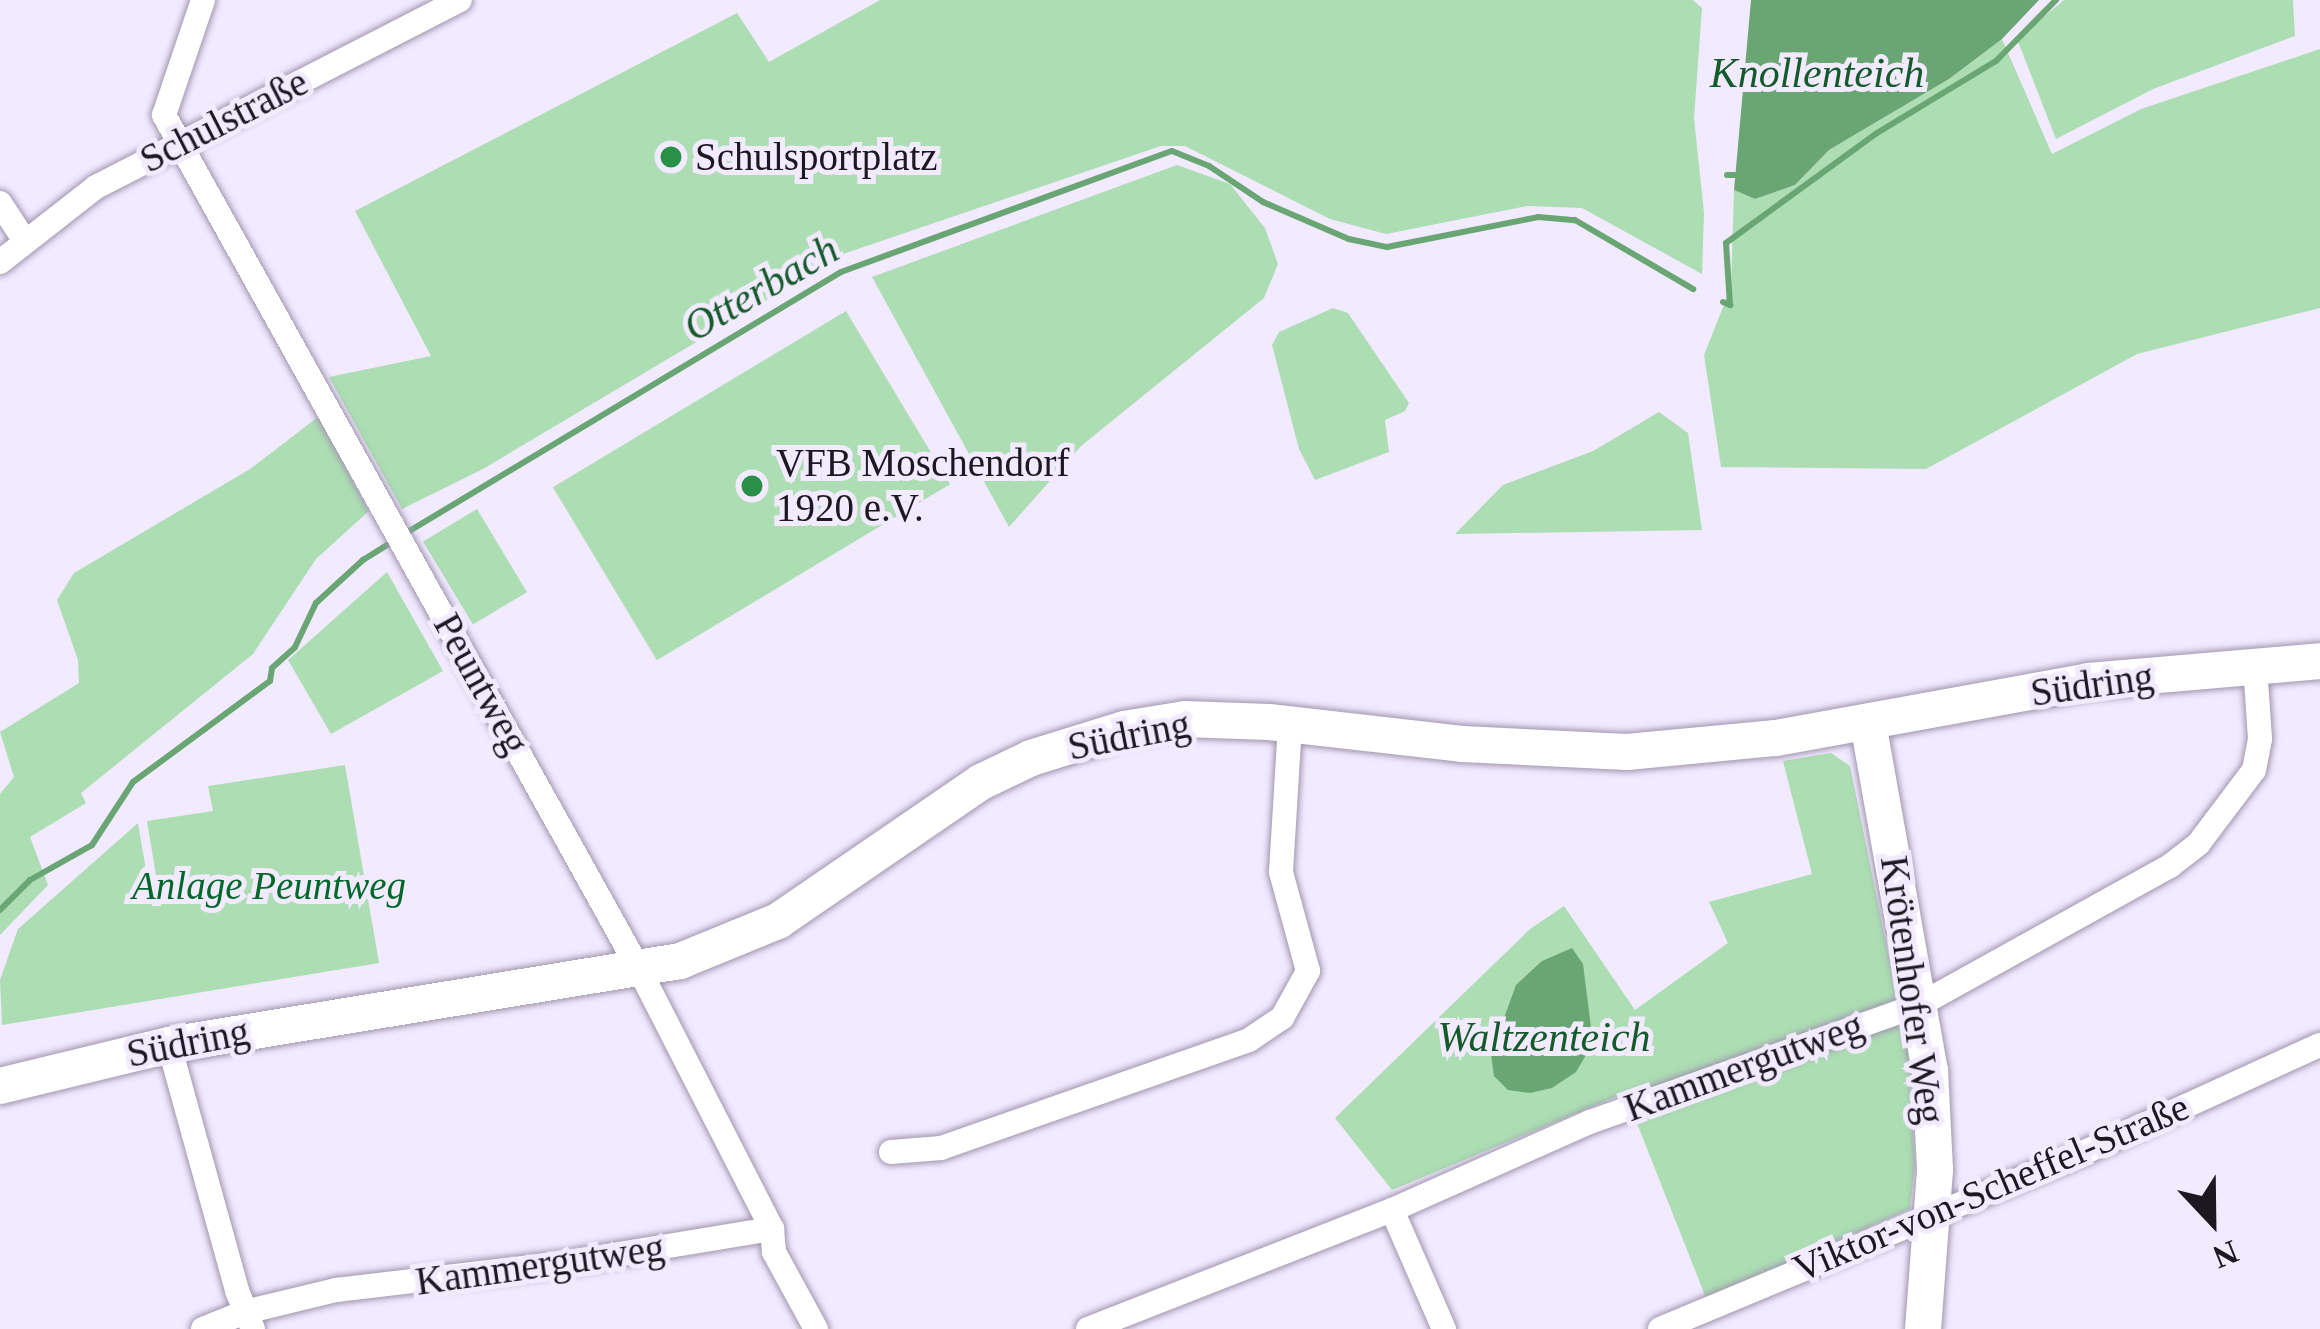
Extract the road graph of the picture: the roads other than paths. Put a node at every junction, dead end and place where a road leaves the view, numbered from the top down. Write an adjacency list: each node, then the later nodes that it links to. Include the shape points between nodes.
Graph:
1 (203, 0): 3 (street, via 164,115)
2 (460, 0): 3 (street, Schulstraße)
3 (178, 145): 5 (street, Schulstraße, via 96,187); 11 (street, Peuntweg)
4 (0, 203): 5 (street)
5 (25, 242): 6 (street, Schulstraße)
6 (0, 262)
7 (2320, 661): 8 (street, Südring)
8 (2254, 665): 9 (street, Südring, via 2089,681); 12 (street, Kammergutweg, via 2254,770 2198,843)
9 (1868, 723): 10 (street, Südring, via 1627,752); 12 (street, Krötenhofer Weg)
10 (1290, 724): 11 (street, Südring, via 1185,719 1031,758 980,782 778,921 736,942); 16 (street, via 1280,872 1308,971 1291,1007 1249,1040 941,1148)
11 (639, 969): 13 (street, Südring); 19 (street, Peuntweg)
12 (1921, 1004): 17 (street, Kammergutweg, via 1590,1122); 18 (street, Krötenhofer Weg, via 1935,1170)
13 (169, 1045): 15 (street, Südring); 20 (street)
14 (2320, 1045): 18 (street, Viktor-von-Scheffel-Straße)
15 (0, 1086)
16 (891, 1152)
17 (1392, 1210): 23 (street, Kammergutweg); 24 (street)
18 (1928, 1218): 25 (street, Viktor-von-Scheffel-Straße); 26 (street, Krötenhofer Weg)
19 (772, 1229): 20 (street, Kammergutweg, via 337,1290); 22 (street, via 774,1252)
20 (249, 1320): 21 (street, Kammergutweg)
21 (203, 1329)
22 (816, 1329)
23 (1088, 1329)
24 (1444, 1329)
25 (1660, 1329)
26 (1923, 1329)

